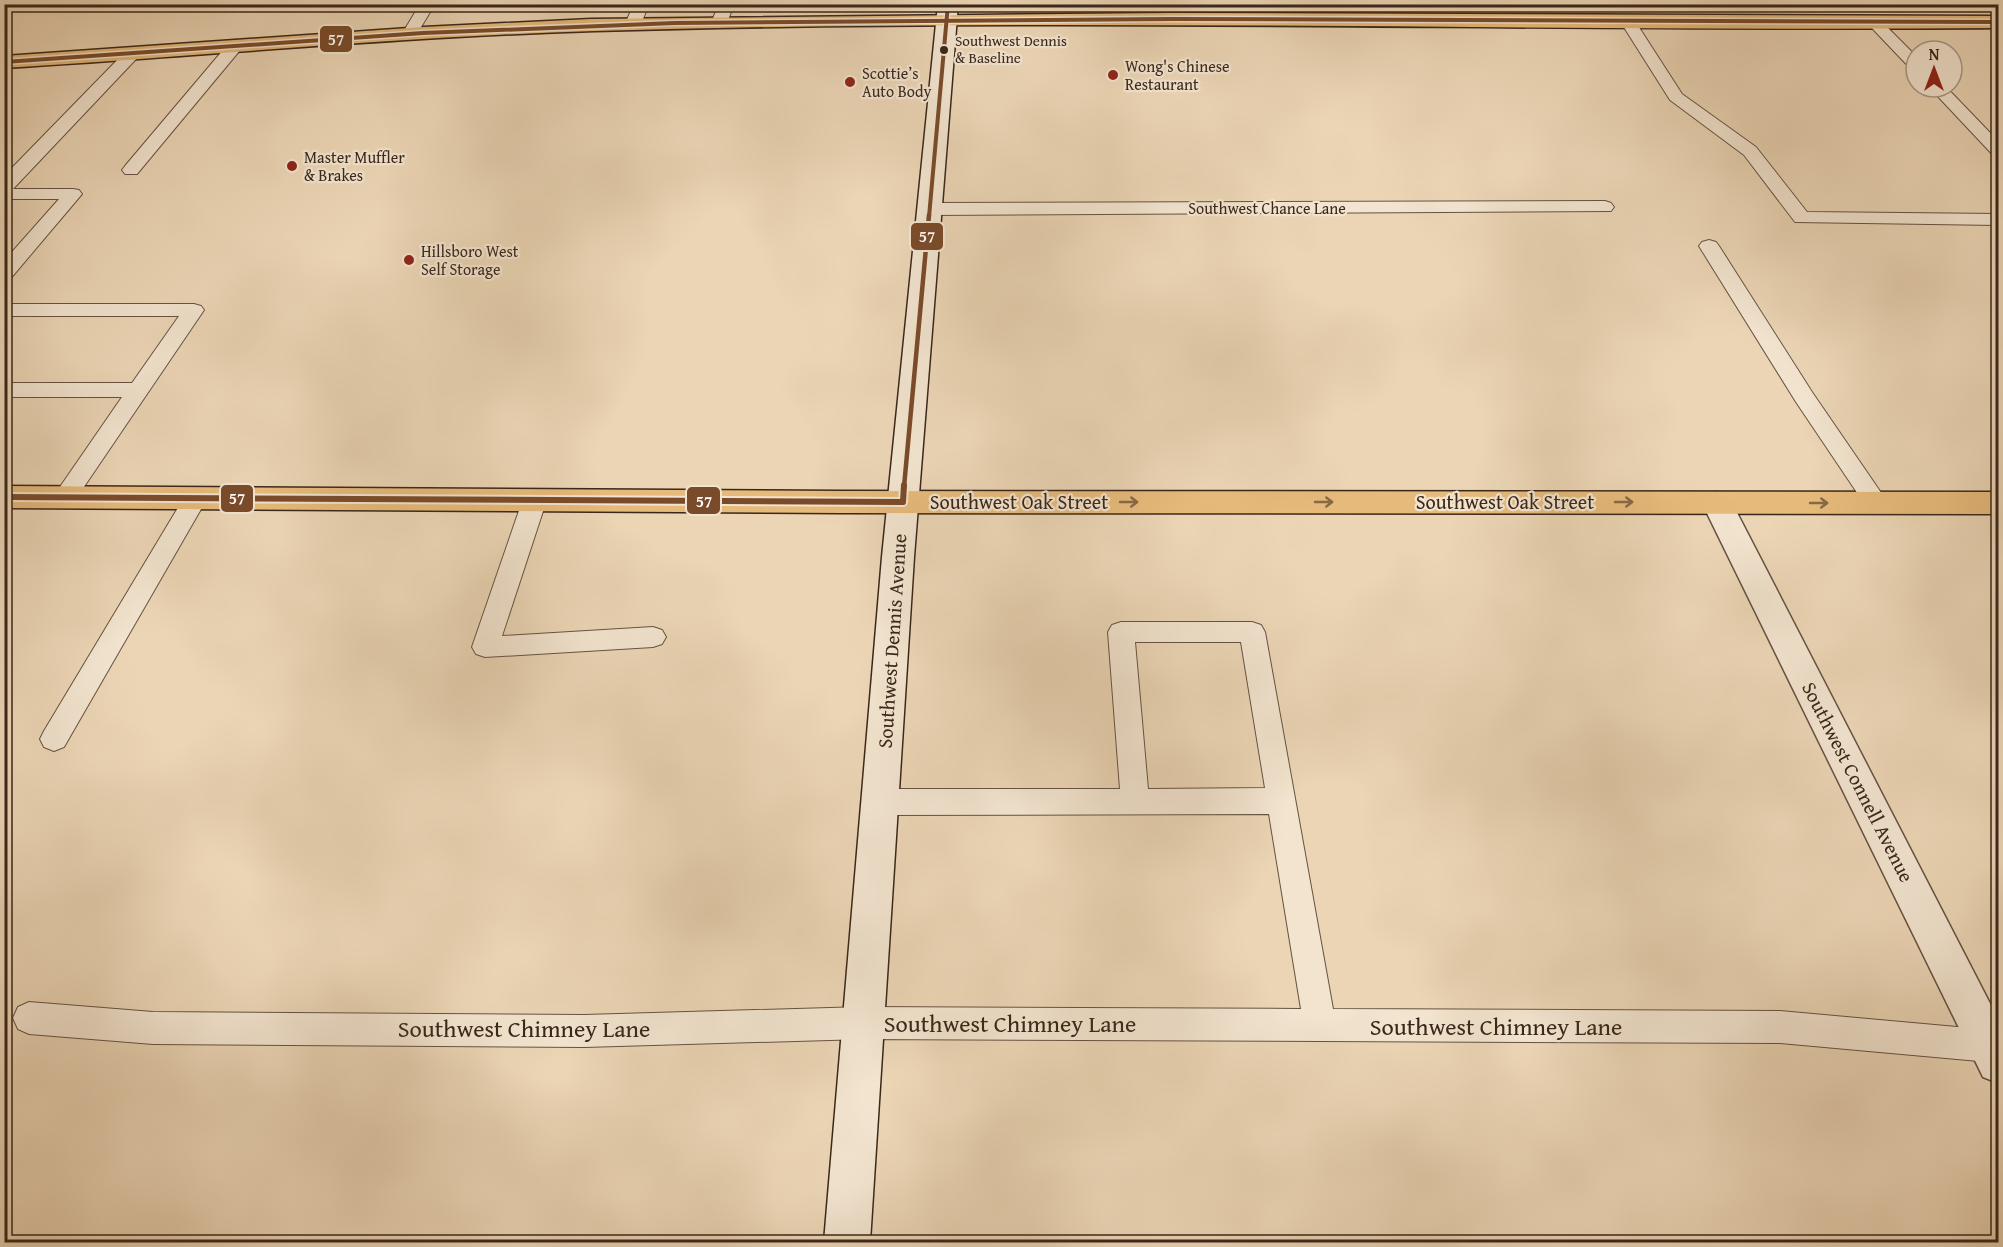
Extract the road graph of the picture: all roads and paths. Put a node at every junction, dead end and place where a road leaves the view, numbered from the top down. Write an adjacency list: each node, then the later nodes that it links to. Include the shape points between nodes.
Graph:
1 (428, 4): 9 (lane)
2 (642, 4): 8 (lane)
3 (947, 12): 4 (highway); 5 (highway); 20 (street, Southwest Dennis Avenue)
4 (723, 14): 8 (highway)
5 (1628, 21): 6 (highway); 21 (lane, via 1676,97 1750,151 1802,218)
6 (1874, 22): 7 (highway); 11 (lane)
7 (1998, 22)
8 (633, 24): 9 (highway)
9 (410, 34): 10 (highway)
10 (235, 46): 12 (highway); 16 (lane)
11 (1904, 53)
12 (132, 54): 13 (highway); 17 (lane)
13 (4, 62)
14 (1949, 99): 15 (lane)
15 (1998, 150)
16 (131, 170)
17 (4, 187)
18 (4, 194): 23 (lane, via 74,194)
19 (1605, 207): 20 (lane, Southwest Chance Lane)
20 (930, 210): 31 (street, Southwest Dennis Avenue)
21 (1998, 220)
22 (1709, 246): 33 (lane, via 1804,398)
23 (4, 274)
24 (4, 310): 26 (lane, via 194,310)
25 (4, 390): 26 (lane)
26 (138, 390): 28 (lane)
27 (4, 497): 28 (highway, Southwest Oak Street)
28 (65, 497): 29 (highway, Southwest Oak Street)
29 (195, 497): 30 (highway, Southwest Oak Street); 36 (lane)
30 (535, 499): 31 (highway, Southwest Oak Street); 35 (lane, via 485,647)
31 (903, 502): 32 (highway, Southwest Oak Street, one-way to 32); 39 (street, Southwest Dennis Avenue)
32 (1717, 503): 33 (highway, Southwest Oak Street, one-way to 33); 43 (street, Southwest Connell Avenue)
33 (1876, 503): 34 (highway, Southwest Oak Street)
34 (1998, 503)
35 (653, 637)
36 (54, 740)
37 (1135, 801): 38 (lane); 38 (lane, via 1121,632 1252,632); 39 (lane)
38 (1281, 801): 42 (lane)
39 (880, 802): 41 (street, Southwest Dennis Avenue)
40 (30, 1018): 41 (lane, Southwest Chimney Lane, via 153,1028 584,1031)
41 (864, 1023): 42 (lane, Southwest Chimney Lane); 44 (street, Southwest Dennis Avenue)
42 (1320, 1026): 43 (lane, Southwest Chimney Lane, via 1780,1027)
43 (1994, 1054)
44 (847, 1242)

